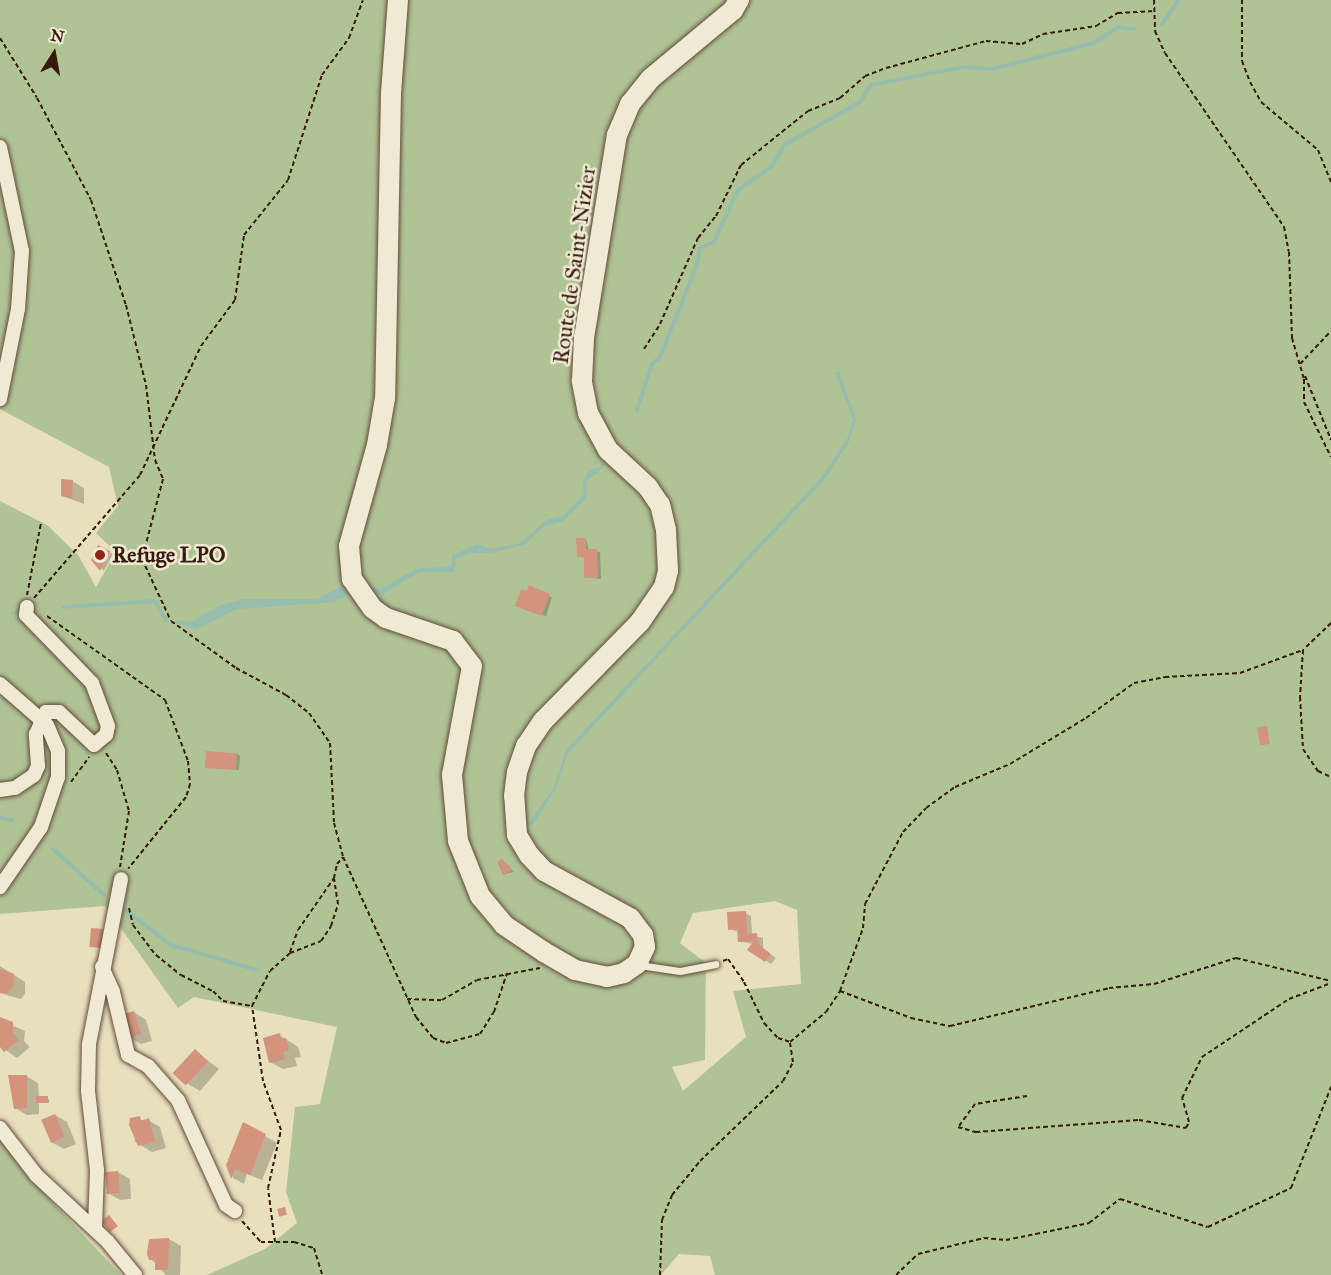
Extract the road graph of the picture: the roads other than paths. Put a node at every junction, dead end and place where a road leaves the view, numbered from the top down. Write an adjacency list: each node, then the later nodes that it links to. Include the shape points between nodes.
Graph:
1 (398, 0): 11 (main road, via 391,93 384,398 377,445 351,537 350,572 356,588 372,608 400,623 446,637 469,657 472,678 452,775 464,864 480,896 504,925 567,966 607,977 624,973)
2 (739, 0): 11 (main road, Route de Saint-Nizier, via 733,10 650,79 630,104 617,135 584,338 582,381 588,413 608,450 660,505 668,571 664,587 640,622 543,721 526,746 514,796 518,835 544,871 637,924 645,947)
3 (0, 147): 4 (street, via 22,251 18,309)
4 (0, 399)
5 (27, 607): 7 (street, via 26,615 66,652 101,700 108,726 99,743 87,742 76,725 60,712 45,712)
6 (0, 684): 7 (street)
7 (42, 721): 8 (street, via 36,734 38,766 34,775 25,784); 10 (street, via 58,751 55,793 41,827)
8 (0, 790)
9 (121, 879): 13 (street)
10 (0, 887)
11 (637, 964): 12 (lane, via 680,971)
12 (714, 964)
13 (102, 967): 15 (street, via 113,992 128,1055 148,1066 178,1101 226,1206); 16 (street, via 89,1044 88,1091 98,1170)
14 (0, 1128): 16 (street, via 36,1175)
15 (235, 1211)
16 (95, 1228): 17 (street)
17 (135, 1275)

